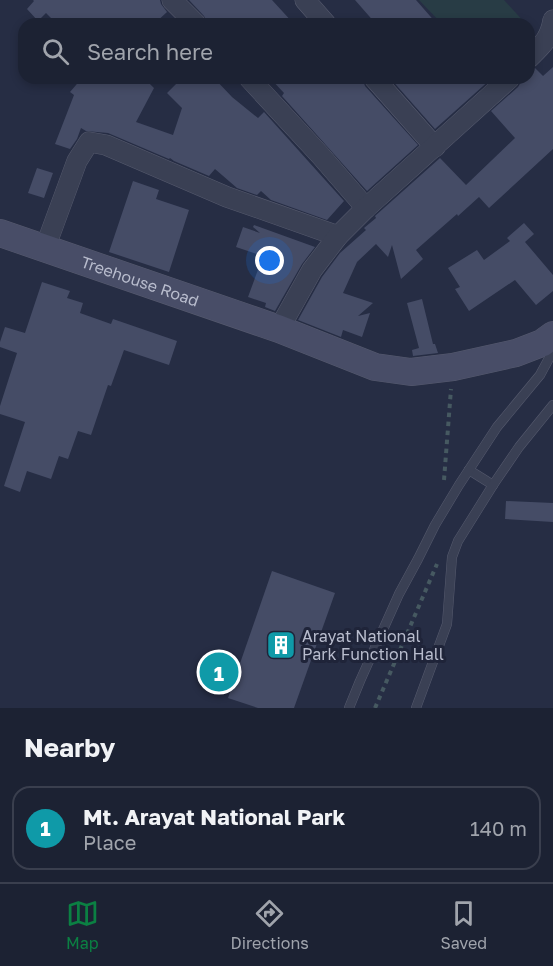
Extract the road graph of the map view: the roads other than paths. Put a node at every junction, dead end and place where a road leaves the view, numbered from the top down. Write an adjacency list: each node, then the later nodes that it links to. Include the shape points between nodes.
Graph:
1 (172, 0): 3 (street)
2 (305, 0): 4 (street)
3 (190, 18)
4 (321, 18)
5 (553, 20): 6 (street, via 551,32)
6 (535, 52)
7 (255, 84): 11 (street)
8 (379, 84): 10 (street)
9 (503, 84): 10 (street)
10 (435, 147): 11 (street)
11 (366, 208): 13 (street)
12 (0, 233): 14 (street, Treehouse Road)
13 (338, 236): 14 (street, via 227,197 89,141 77,161); 15 (street, via 312,270)
14 (45, 248): 15 (street, Treehouse Road)
15 (279, 329): 16 (street, Treehouse Road, via 375,367 411,372 516,352)
16 (553, 335)
17 (553, 351): 19 (lane, via 540,375 497,427)
18 (553, 405): 20 (lane)
19 (469, 470): 20 (lane); 21 (lane, via 399,594)
20 (493, 485): 22 (lane, via 452,557 447,624)
21 (350, 708)
22 (416, 708)

